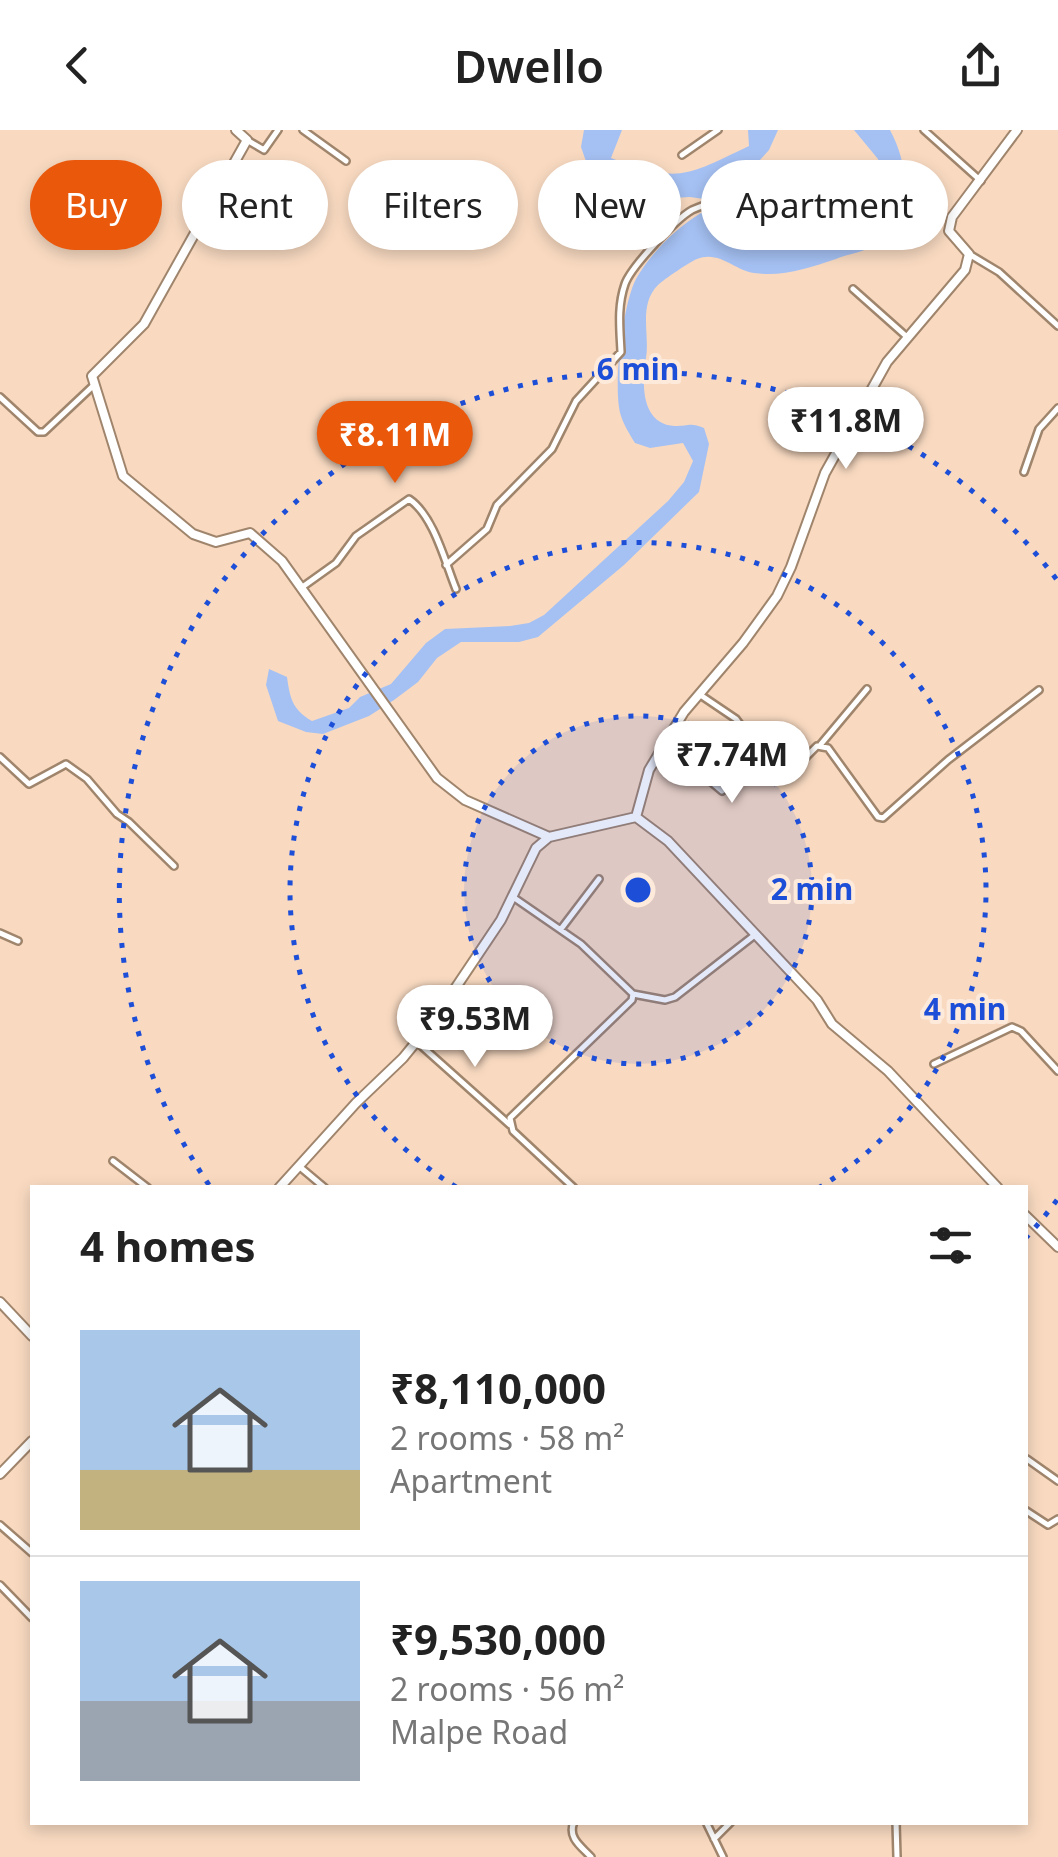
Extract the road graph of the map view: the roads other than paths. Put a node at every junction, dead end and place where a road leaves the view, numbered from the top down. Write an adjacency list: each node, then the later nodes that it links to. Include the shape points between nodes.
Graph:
1 (236, 130): 7 (street)
2 (278, 130): 7 (street, via 264,150)
3 (303, 130): 9 (street)
4 (718, 130): 8 (street)
5 (924, 130): 10 (street)
6 (1017, 130): 10 (street)
7 (247, 140): 16 (street, via 144,324 92,376)
8 (682, 155)
9 (346, 161)
10 (982, 181): 12 (street, via 948,231)
11 (701, 207): 20 (street, via 629,276 618,318 621,352 576,401 552,449 497,505 487,529)
12 (969, 254): 14 (street); 15 (street, via 965,270)
13 (853, 290): 15 (street)
14 (1058, 326)
15 (907, 338): 25 (street, via 842,439 777,596)
16 (94, 384): 17 (street, via 44,432); 21 (street, via 123,476 193,534 216,542 250,532)
17 (0, 397)
18 (1058, 408): 19 (street, via 1039,429)
19 (1024, 472)
20 (446, 565): 21 (street, via 409,499 356,536 336,564); 22 (street)
21 (301, 588): 31 (street, via 436,778 465,800)
22 (456, 589)
23 (868, 689): 26 (street)
24 (1039, 690): 26 (street, via 883,818)
25 (699, 694): 28 (street, via 736,719); 30 (street, via 649,770)
26 (820, 746): 28 (street, via 787,772)
27 (0, 758): 32 (street, via 29,784 70,766)
28 (766, 758): 29 (street, via 722,791)
29 (698, 770)
30 (636, 817): 31 (street); 37 (street, via 668,841)
31 (549, 837): 34 (street, via 536,848)
32 (174, 866)
33 (599, 879): 35 (street)
34 (513, 896): 35 (street); 40 (street)
35 (561, 929): 39 (street)
36 (0, 932): 38 (street)
37 (756, 934): 39 (street, via 676,997); 50 (street, via 832,1024 888,1071)
38 (18, 942)
39 (633, 994): 43 (street)
40 (417, 1042): 43 (street); 45 (street)
41 (934, 1064): 42 (street, via 1012,1027)
42 (1058, 1070)
43 (510, 1125): 49 (street)
44 (113, 1160): 46 (street)
45 (299, 1166): 47 (street); 48 (street)
46 (144, 1185)
47 (282, 1185)
48 (321, 1185)
49 (571, 1185)
50 (995, 1185)
51 (1028, 1218): 52 (street)
52 (1058, 1247)
53 (0, 1302): 54 (street)
54 (30, 1334)
55 (30, 1444): 57 (street)
56 (1028, 1460): 58 (street)
57 (0, 1474)
58 (1058, 1481)
59 (1028, 1513): 60 (street, via 1041,1524)
60 (1058, 1519)
61 (0, 1526): 62 (street)
62 (30, 1551)
63 (0, 1585): 64 (street)
64 (30, 1616)
65 (574, 1825): 70 (street, via 574,1840)
66 (707, 1825): 69 (street)
67 (728, 1825): 69 (street)
68 (896, 1825): 72 (street)
69 (714, 1839): 71 (street)
70 (592, 1857)
71 (723, 1857)
72 (897, 1857)

